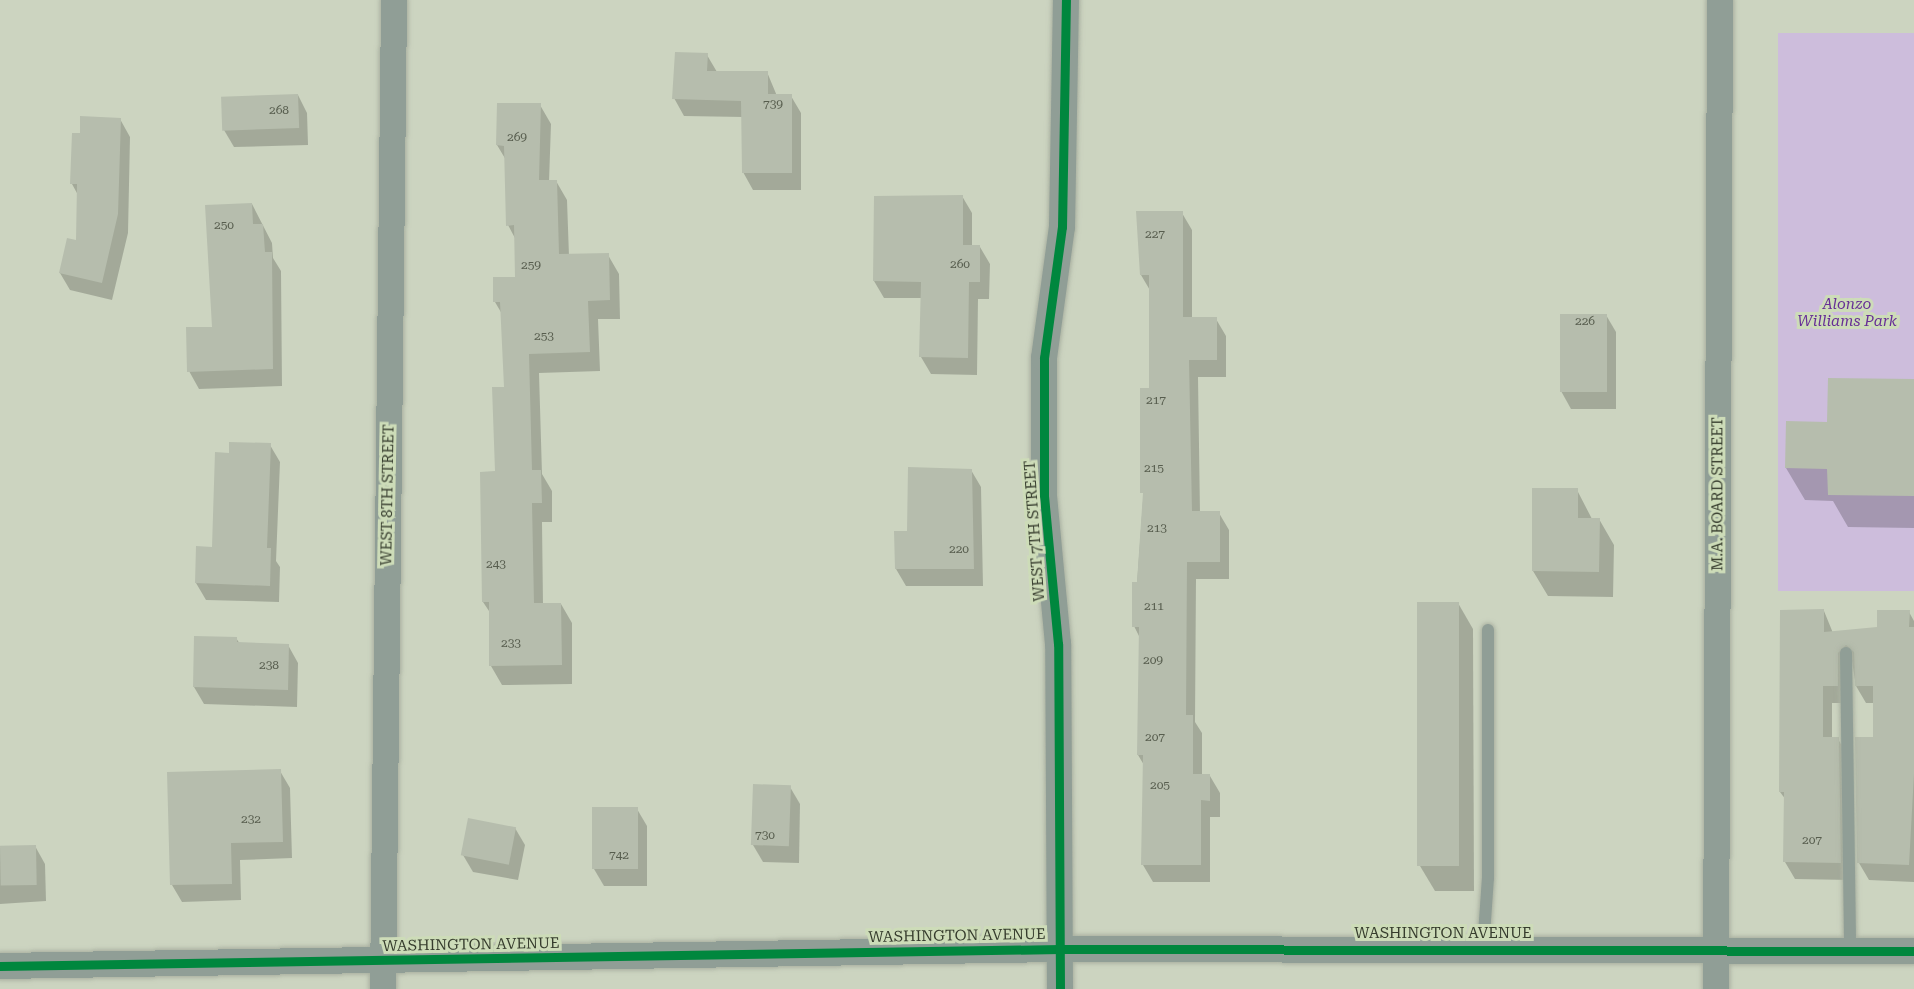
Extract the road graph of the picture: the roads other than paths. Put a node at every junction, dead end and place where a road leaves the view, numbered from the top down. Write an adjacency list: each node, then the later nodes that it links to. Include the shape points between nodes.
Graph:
1 (394, 0): 11 (street, WEST 8TH STREET)
2 (1066, 0): 6 (street, WEST 7TH STREET, via 1062,227 1044,358 1044,495 1058,644)
3 (1720, 0): 8 (street, M.A. BOARD STREET)
4 (1488, 630): 7 (lane, via 1488,878)
5 (1846, 652): 9 (lane)
6 (1060, 948): 7 (street, WASHINGTON AVENUE); 11 (street, WASHINGTON AVENUE); 14 (street, WEST 7TH STREET)
7 (1483, 948): 8 (street, WASHINGTON AVENUE)
8 (1716, 948): 9 (street, WASHINGTON AVENUE); 15 (street, M.A. BOARD STREET)
9 (1850, 950): 10 (street, WASHINGTON AVENUE)
10 (1914, 951)
11 (382, 962): 12 (street, WASHINGTON AVENUE); 13 (street, WEST 8TH STREET)
12 (0, 966)
13 (383, 989)
14 (1060, 989)
15 (1716, 989)

